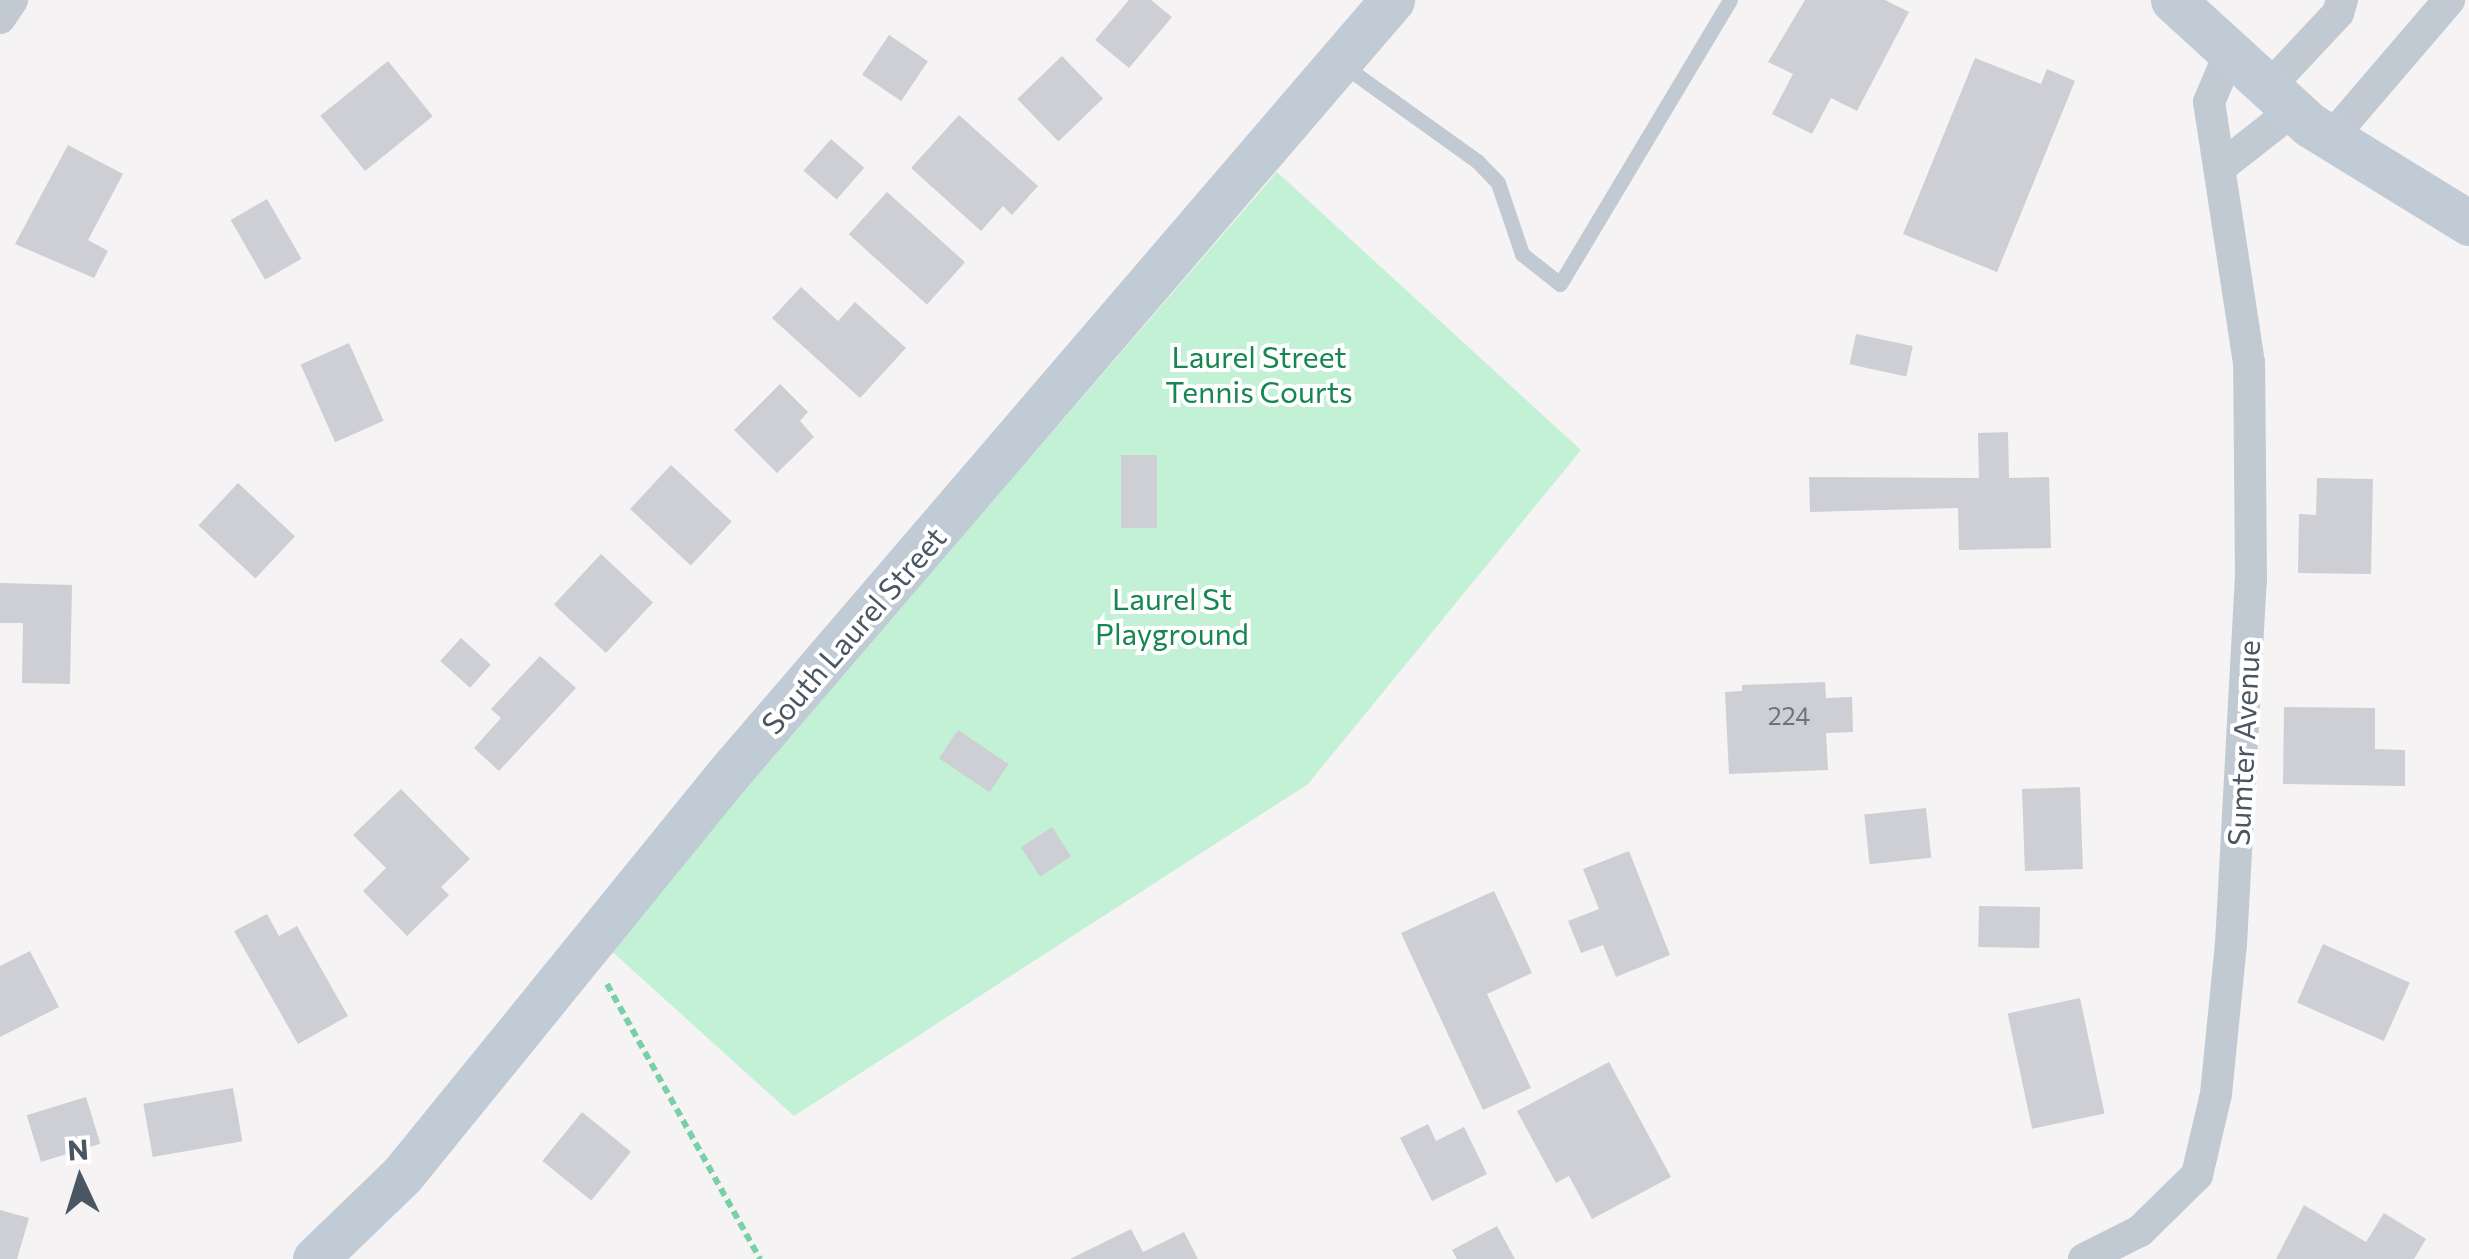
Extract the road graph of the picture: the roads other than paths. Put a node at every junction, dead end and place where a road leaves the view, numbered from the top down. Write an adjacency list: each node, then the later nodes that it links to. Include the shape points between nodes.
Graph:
1 (12, 0): 7 (street)
2 (1392, 0): 9 (street, South Laurel Street)
3 (1730, 0): 9 (lane, via 1560,284 1522,254 1498,183 1477,161)
4 (2174, 0): 8 (street)
5 (2342, 0): 10 (street)
6 (2449, 0): 11 (street)
7 (0, 18)
8 (2228, 56): 10 (street); 12 (street, Sumter Avenue, via 2209,102)
9 (1342, 65): 14 (street, South Laurel Street, via 728,774 402,1175)
10 (2280, 100): 11 (street); 12 (street)
11 (2330, 139): 13 (street)
12 (2222, 166): 15 (street, Sumter Avenue, via 2249,363 2250,580 2231,944 2216,1094 2197,1175 2140,1231)
13 (2469, 224)
14 (314, 1259)
15 (2084, 1259)

